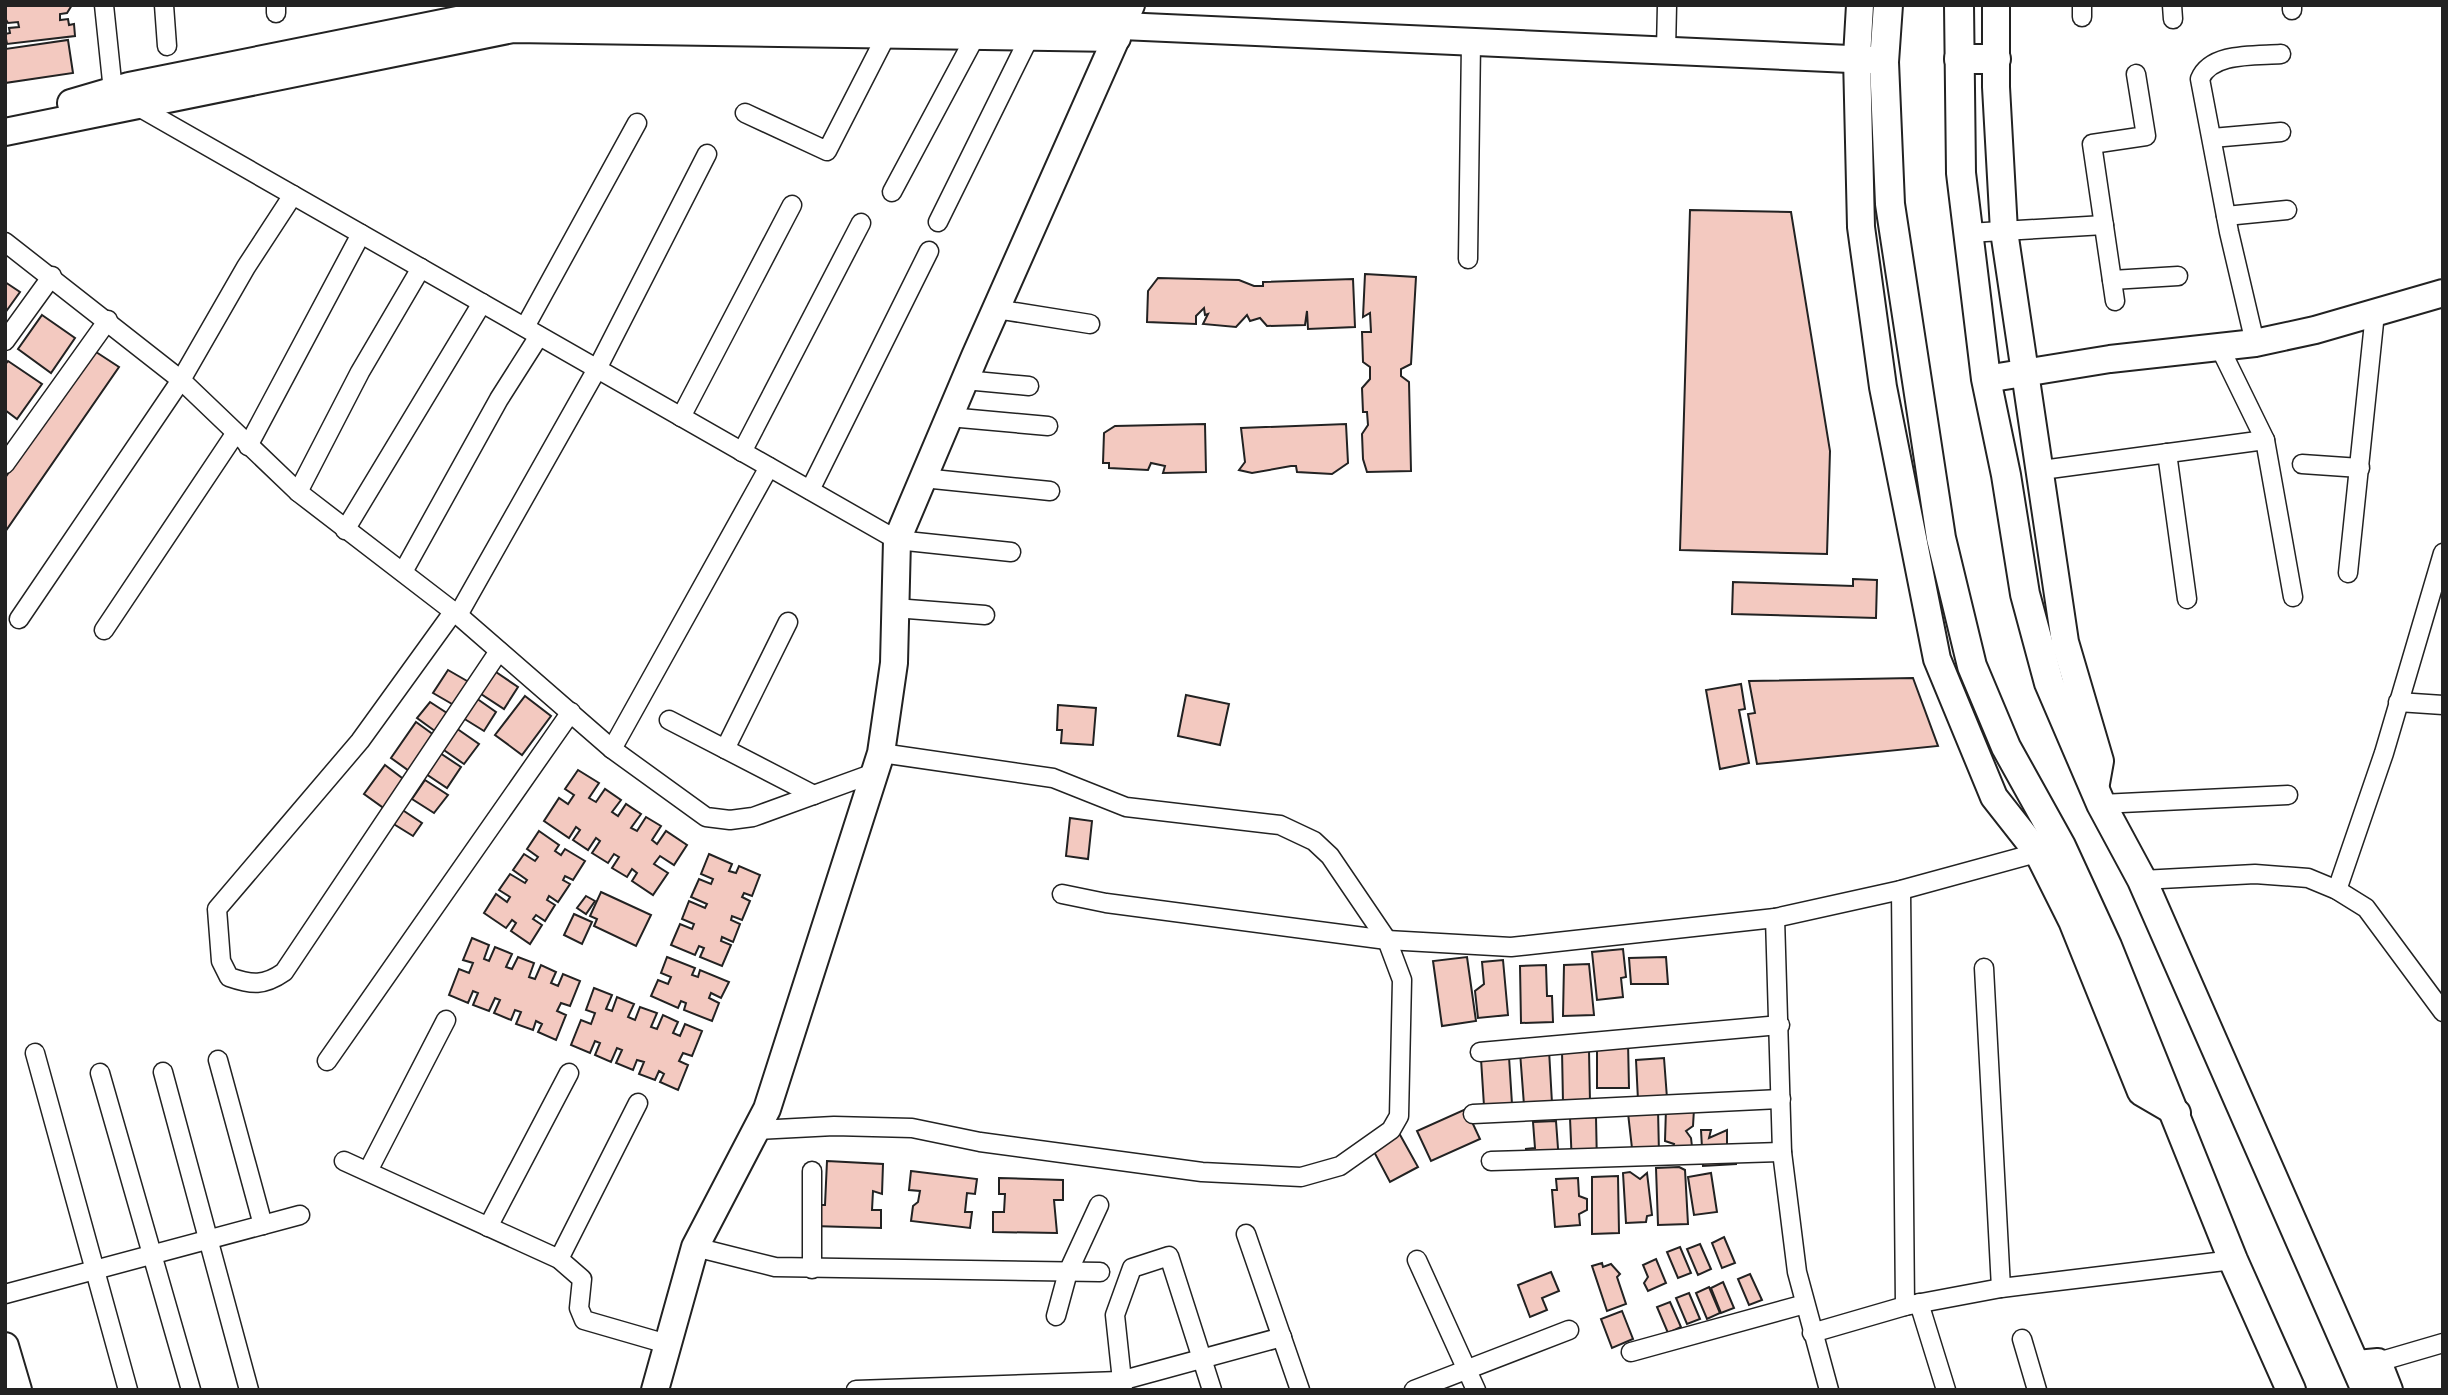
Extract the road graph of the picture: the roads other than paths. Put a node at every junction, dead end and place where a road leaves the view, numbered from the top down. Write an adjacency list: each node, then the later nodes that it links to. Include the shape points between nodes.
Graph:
1 (104, 5): 23 (street)
2 (164, 5): 16 (street)
3 (1667, 5): 17 (street)
4 (1860, 5): 20 (street)
5 (1888, 5): 20 (main road)
6 (1959, 5): 21 (main road)
7 (1996, 5): 19 (street)
8 (807, 9): 10 (street); 11 (street)
9 (1071, 11): 12 (street); 13 (street)
10 (513, 15): 11 (street); 23 (street); 24 (street)
11 (887, 18): 12 (street); 25 (street, via 827,151)
12 (975, 19): 14 (street); 31 (street)
13 (1124, 22): 14 (street); 15 (street); 52 (street)
14 (1029, 38): 36 (street)
15 (1471, 43): 17 (street); 44 (street)
16 (167, 46)
17 (1665, 50): 20 (street)
18 (2281, 54): 29 (street, via 2227,59 2204,70 2200,79)
19 (1996, 58): 21 (main road); 39 (street)
20 (1870, 59): 90 (main road, via 1941,538); 91 (street, via 1861,227 1883,387)
21 (1959, 59): 41 (main road, via 1961,173)
22 (2136, 74): 38 (street, via 2146,136 2092,144)
23 (113, 91): 27 (street, via 55,107)
24 (137, 106): 27 (street); 32 (street)
25 (745, 113)
26 (637, 123): 56 (street)
27 (14, 130)
28 (2281, 132): 29 (street)
29 (2212, 138): 35 (street)
30 (707, 155): 60 (street)
31 (892, 192)
32 (293, 195): 40 (street); 63 (street)
33 (792, 205): 66 (street)
34 (2287, 210): 35 (street)
35 (2226, 216): 58 (street)
36 (938, 222)
37 (861, 223): 71 (street)
38 (2104, 225): 39 (street); 48 (street)
39 (2004, 231): 41 (street); 61 (street)
40 (361, 233): 45 (street); 69 (street)
41 (1968, 233): 62 (main road)
42 (5, 242): 46 (street)
43 (929, 251): 79 (street)
44 (1468, 259)
45 (421, 268): 51 (street); 81 (street)
46 (52, 276): 54 (street); 57 (street)
47 (2178, 276): 48 (street)
48 (2112, 280): 50 (street)
49 (2443, 293): 53 (street)
50 (2115, 301)
51 (482, 303): 56 (street); 82 (street)
52 (996, 309): 55 (street); 64 (street)
53 (2375, 313): 58 (street); 76 (street)
54 (108, 320): 63 (street); 73 (street)
55 (1090, 324)
56 (532, 332): 60 (street); 86 (street)
57 (5, 341)
58 (2255, 343): 59 (street)
59 (2220, 348): 61 (street); 70 (street)
60 (597, 369): 66 (street); 93 (street)
61 (2025, 372): 62 (street); 77 (street)
62 (1986, 379): 108 (main road, via 2025,594 2049,683)
63 (181, 380): 69 (street); 95 (street)
64 (965, 380): 65 (street); 67 (street)
65 (1029, 386)
66 (681, 417): 71 (street)
67 (949, 417): 68 (street); 78 (street)
68 (1048, 426)
69 (242, 440): 81 (street); 97 (street)
70 (2264, 440): 72 (street); 88 (street)
71 (743, 452): 75 (street)
72 (2168, 453): 77 (street); 89 (street)
73 (5, 464)
74 (2302, 464): 76 (street)
75 (769, 467): 79 (street); 103 (street)
76 (2360, 468): 87 (street)
77 (2042, 470): 108 (street, via 2065,642 2100,761)
78 (923, 478): 80 (street); 83 (street)
79 (810, 490): 83 (street)
80 (1051, 491)
81 (298, 492): 82 (street)
82 (345, 530): 86 (street)
83 (897, 540): 84 (street); 92 (street)
84 (1011, 552)
85 (2442, 559): 99 (street)
86 (403, 572): 93 (street)
87 (2348, 573)
88 (2293, 597)
89 (2187, 599)
90 (1956, 600): 91 (street); 109 (main road, via 1972,666)
91 (1926, 605): 109 (street, via 1937,659 1994,797)
92 (895, 608): 94 (street); 105 (street, via 894,663)
93 (456, 613): 98 (street); 98 (street, via 360,741 216,909 221,961 229,977 249,984 268,983 284,972)
94 (985, 615)
95 (19, 619)
96 (788, 622): 104 (street)
97 (104, 630)
98 (499, 652): 101 (street)
99 (2398, 702): 100 (street); 113 (street)
100 (2443, 705)
101 (571, 712): 103 (street); 125 (street)
102 (669, 720): 104 (street)
103 (612, 749): 106 (street, via 706,817 730,821 753,817)
104 (725, 749): 106 (street)
105 (877, 763): 106 (street); 117 (street, via 1053,778 1126,807 1295,830 1330,856); 133 (street)
106 (814, 795)
107 (2288, 795): 108 (street)
108 (2098, 797): 111 (main road)
109 (2049, 850): 110 (main road); 112 (street); 116 (street)
110 (2074, 875): 116 (street); 131 (main road)
111 (2141, 880): 113 (street, via 2255,874 2308,878); 169 (main road)
112 (1901, 890): 115 (street); 157 (street)
113 (2337, 890): 119 (street, via 2366,908)
114 (1062, 894): 117 (street)
115 (1775, 918): 117 (street, via 1511,947); 121 (street)
116 (2072, 920): 131 (street, via 2141,1092)
117 (1387, 940): 133 (street, via 1402,980 1399,1116 1391,1130 1340,1166 1316,1174 1202,1172 980,1142 912,1128)
118 (1984, 968): 154 (street)
119 (2443, 1012)
120 (446, 1020): 137 (street)
121 (1780, 1025): 122 (street); 129 (street)
122 (1480, 1052)
123 (35, 1053): 151 (street)
124 (218, 1060): 141 (street)
125 (327, 1061)
126 (163, 1072): 144 (street)
127 (100, 1073): 146 (street)
128 (569, 1073): 142 (street)
129 (1781, 1099): 132 (street); 134 (street)
130 (638, 1103): 147 (street)
131 (2177, 1113): 149 (main road)
132 (1472, 1114)
133 (758, 1130): 145 (street)
134 (1782, 1152): 136 (street); 156 (street)
135 (344, 1161): 137 (street)
136 (1491, 1161)
137 (368, 1171): 142 (street)
138 (812, 1171): 150 (street)
139 (1099, 1205): 152 (street)
140 (300, 1215): 141 (street)
141 (263, 1225): 144 (street)
142 (488, 1227): 147 (street)
143 (1247, 1234): 161 (street)
144 (209, 1239): 146 (street); 174 (street)
145 (695, 1247): 150 (street, via 775,1267); 164 (street)
146 (151, 1255): 151 (street); 173 (street)
147 (559, 1259): 164 (street, via 582,1279 579,1308 584,1320)
148 (1417, 1260): 168 (street)
149 (2234, 1260): 154 (street); 184 (main road)
150 (812, 1269): 152 (street)
151 (95, 1270): 155 (street); 172 (street)
152 (1068, 1272): 153 (street); 158 (street)
153 (1100, 1272)
154 (2001, 1288): 157 (street)
155 (5, 1294)
156 (1805, 1304): 160 (street); 166 (street)
157 (1912, 1304): 160 (street); 182 (street)
158 (1056, 1316)
159 (1569, 1330): 168 (street)
160 (1811, 1332): 181 (street)
161 (1282, 1337): 167 (street); 178 (street)
162 (2022, 1339): 183 (street)
163 (2443, 1343): 169 (street)
164 (667, 1344): 175 (street)
165 (5, 1346): 171 (street)
166 (1631, 1352)
167 (1201, 1357): 170 (street); 170 (street, via 1169,1256 1132,1268 1115,1315); 177 (street)
168 (1465, 1368): 179 (street); 180 (street)
169 (2367, 1372): 185 (street)
170 (1121, 1385): 176 (street)
171 (18, 1390)
172 (128, 1390)
173 (191, 1390)
174 (249, 1390)
175 (655, 1390)
176 (856, 1390)
177 (1212, 1390)
178 (1300, 1390)
179 (1414, 1390)
180 (1476, 1390)
181 (1829, 1390)
182 (1946, 1390)
183 (2038, 1390)
184 (2291, 1390)
185 (2389, 1390)

